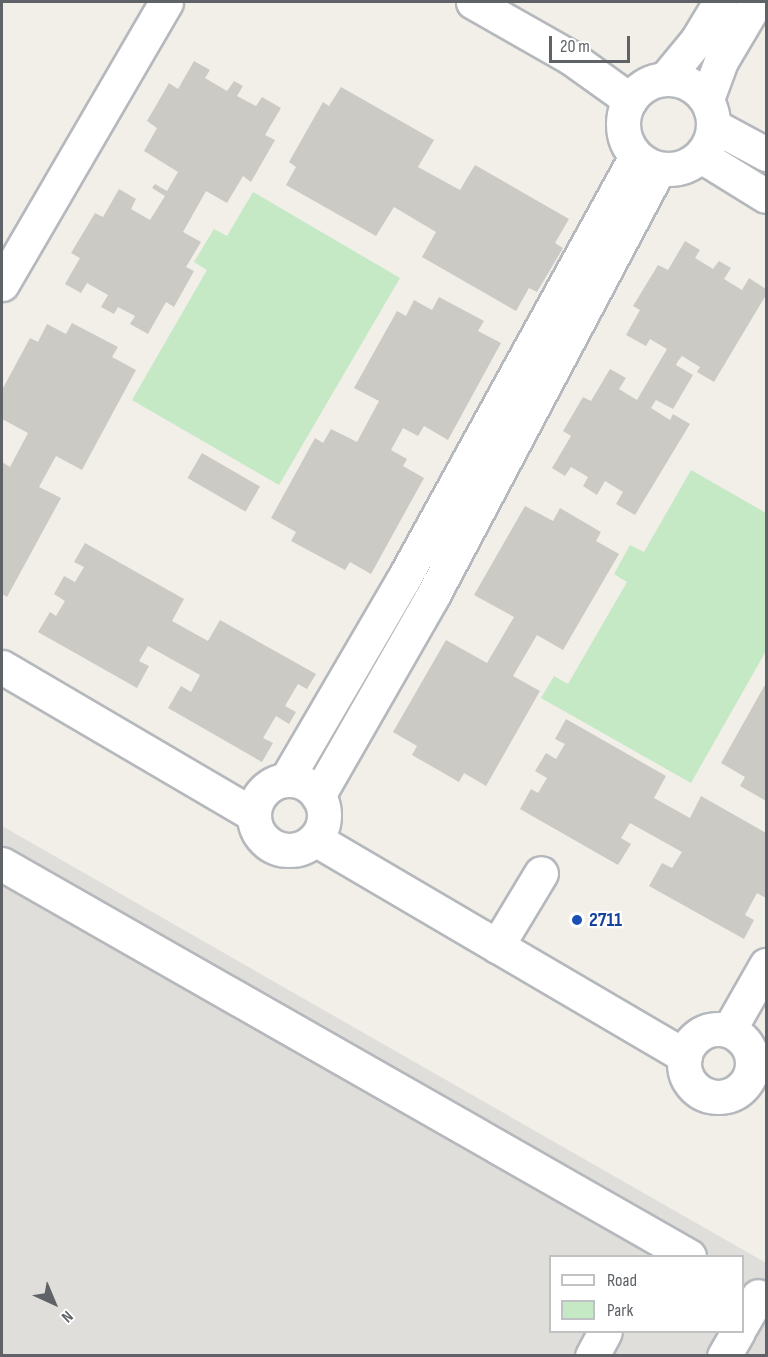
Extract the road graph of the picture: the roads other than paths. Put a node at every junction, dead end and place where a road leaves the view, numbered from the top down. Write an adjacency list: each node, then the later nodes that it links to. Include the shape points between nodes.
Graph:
1 (166, 2): 11 (street)
2 (473, 2): 6 (street, via 570,57)
3 (720, 2): 5 (street, via 697,40)
4 (756, 2): 7 (street, via 721,61)
5 (665, 79): 6 (street, via 651,82); 7 (street, via 681,80)
6 (630, 100): 9 (street, via 622,123 628,147)
7 (707, 127): 8 (street); 9 (street, via 682,168); 10 (street)
8 (766, 154)
9 (647, 163): 13 (street); 14 (street, via 432,597)
10 (766, 196)
11 (2, 284)
12 (2, 667): 15 (street)
13 (285, 780): 14 (street, via 305,783); 15 (street, via 270,785 261,794)
14 (318, 796): 16 (street, via 324,816)
15 (254, 815): 16 (street, via 262,837 282,849 294,850)
16 (315, 838): 19 (street)
17 (2, 864): 25 (street)
18 (541, 873): 19 (street)
19 (497, 945): 23 (street)
20 (766, 965): 21 (street)
21 (729, 1030): 22 (street); 23 (street, via 701,1034)
22 (759, 1042): 24 (street, via 753,1066)
23 (685, 1056): 24 (street, via 687,1078 703,1094 724,1097)
24 (755, 1093)
25 (652, 1248): 26 (street)
26 (681, 1255)
27 (756, 1295): 28 (street)
28 (744, 1320)
29 (604, 1333): 31 (street)
30 (737, 1333): 32 (street)
31 (591, 1356)
32 (724, 1356)

